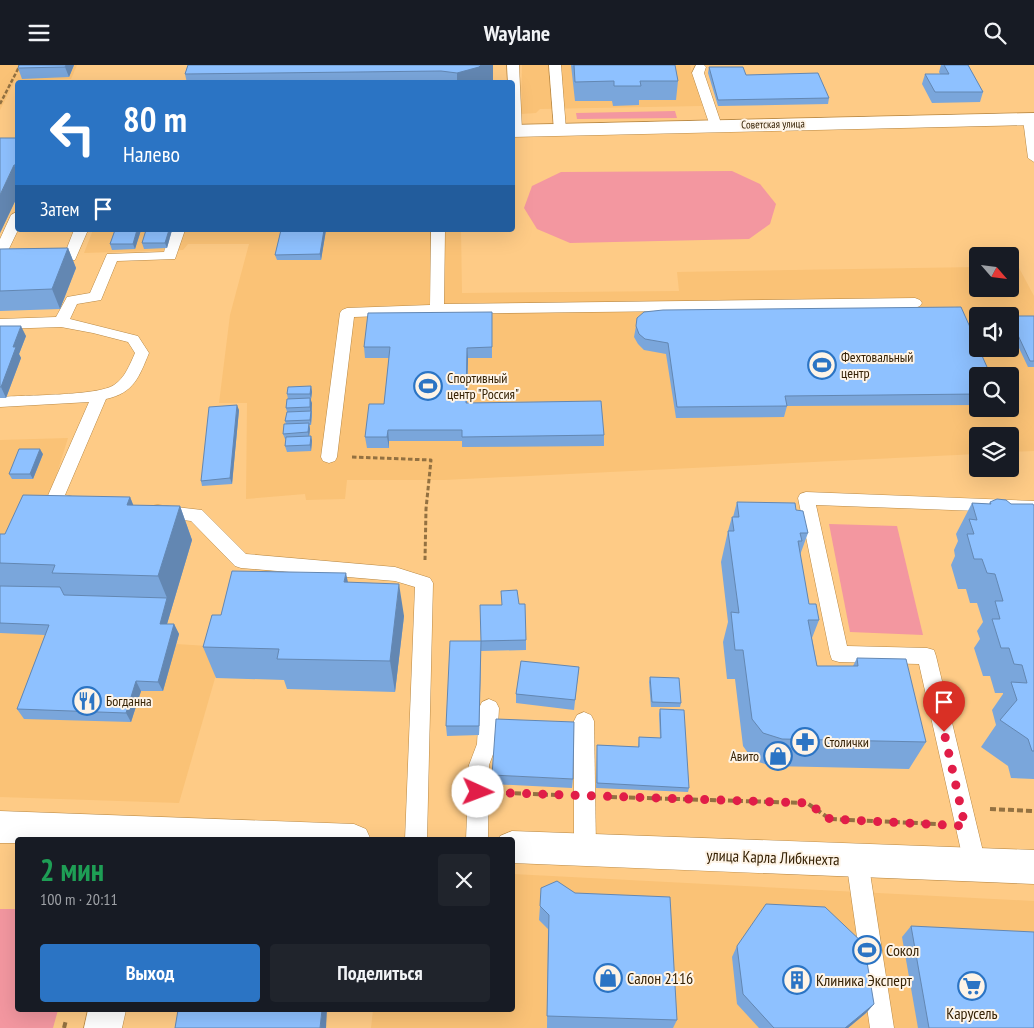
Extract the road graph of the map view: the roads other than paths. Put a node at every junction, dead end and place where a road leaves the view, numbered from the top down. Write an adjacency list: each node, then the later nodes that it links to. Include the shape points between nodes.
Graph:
1 (513, 65): 4 (lane)
2 (555, 65): 7 (lane)
3 (700, 67): 6 (lane, via 698,73)
4 (513, 80)
5 (1032, 119): 6 (street, Советская улица); 9 (lane)
6 (716, 126): 7 (street, Советская улица)
7 (560, 130): 8 (street, Советская улица)
8 (515, 131)
9 (1034, 158)
10 (15, 221): 14 (lane)
11 (80, 232): 15 (lane, via 70,257)
12 (177, 232): 18 (lane, via 170,256 112,257 96,297 72,300)
13 (438, 232): 17 (lane)
14 (0, 253)
15 (0, 259)
16 (916, 303): 17 (lane)
17 (436, 309): 22 (lane, via 347,313)
18 (60, 323): 19 (lane); 20 (lane, via 132,339 142,353 133,375 119,391)
19 (0, 324)
20 (100, 395): 21 (lane); 23 (lane, via 54,501)
21 (0, 402)
22 (328, 457)
23 (92, 504)
24 (1034, 507): 36 (lane, via 806,498 839,654 927,656)
25 (139, 509): 31 (lane, via 196,515 241,561 395,574 424,583)
26 (489, 709): 32 (lane, via 487,744 479,765)
27 (584, 721): 34 (lane)
28 (0, 827): 29 (street)
29 (148, 835): 30 (street)
30 (230, 837)
31 (416, 837)
32 (477, 837)
33 (515, 847): 34 (street, улица Карла Либкнехта)
34 (585, 849): 35 (street, улица Карла Либкнехта)
35 (856, 860): 36 (street, улица Карла Либкнехта); 40 (lane)
36 (975, 864): 37 (street, улица Карла Либкнехта)
37 (1034, 867)
38 (107, 1012): 39 (street)
39 (103, 1028)
40 (882, 1028)

